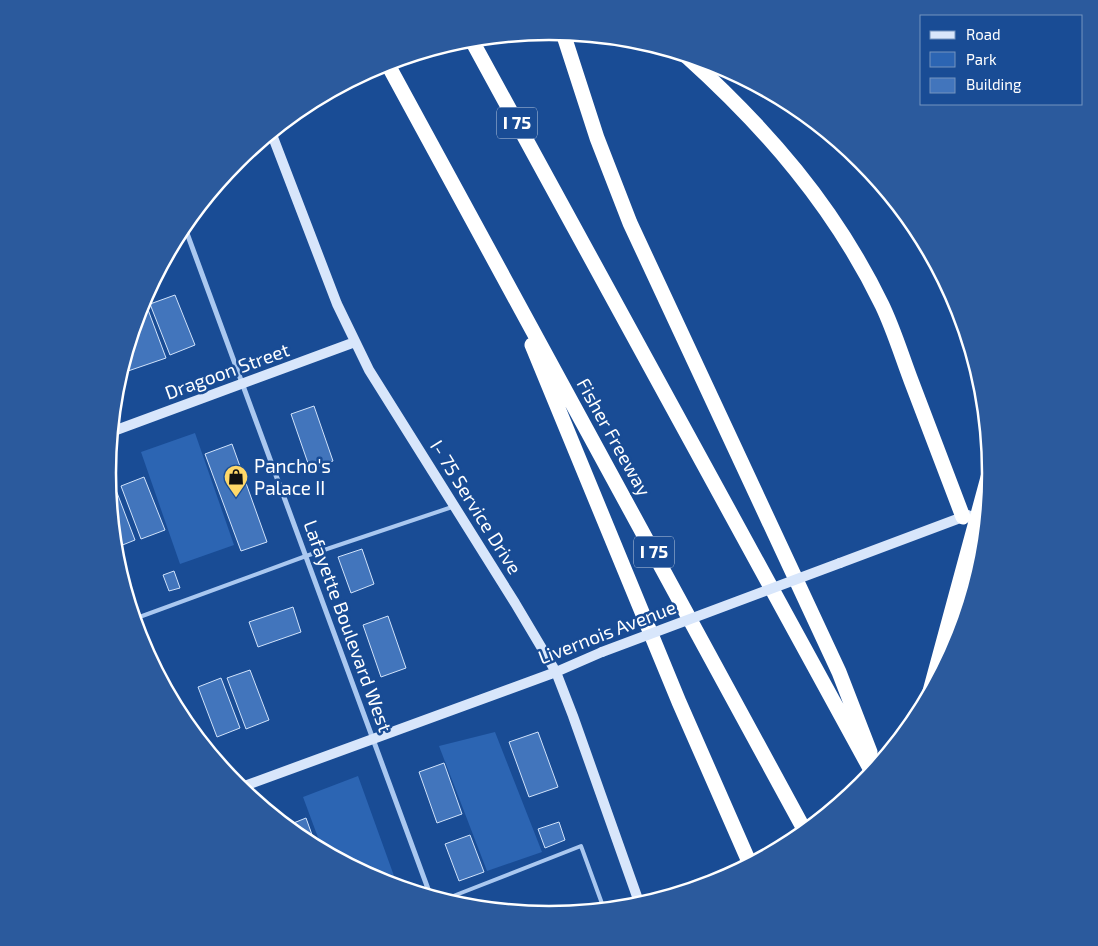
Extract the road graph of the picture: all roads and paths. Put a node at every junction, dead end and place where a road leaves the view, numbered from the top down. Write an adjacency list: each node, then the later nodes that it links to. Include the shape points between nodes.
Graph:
1 (565, 41): 21 (highway, via 597,138 630,223 839,672)
2 (475, 47): 22 (highway, I 75)
3 (697, 66): 14 (highway, via 758,124 788,159 853,251 882,307)
4 (391, 70): 7 (highway, Fisher Freeway / I 75)
5 (274, 139): 8 (main road, I- 75 Service Drive, via 337,304)
6 (187, 234): 9 (street, Lafayette Boulevard West)
7 (502, 272): 24 (highway, Fisher Freeway / I 75); 25 (highway, via 679,702)
8 (355, 342): 9 (main road, Dragoon Street); 12 (main road, I- 75 Service Drive)
9 (243, 384): 10 (main road, Dragoon Street); 16 (street, Lafayette Boulevard West)
10 (119, 429)
11 (981, 505): 18 (highway, bridge)
12 (453, 507): 16 (lane); 19 (main road, I- 75 Service Drive, via 516,603)
13 (980, 511): 14 (main road, Livernois Avenue)
14 (963, 517): 15 (street); 19 (main road, Livernois Avenue, bridge)
15 (976, 547)
16 (306, 556): 17 (lane); 20 (street, Lafayette Boulevard West)
17 (141, 617)
18 (937, 664)
19 (556, 672): 20 (main road, Livernois Avenue); 28 (main road, I- 75 Service Drive)
20 (373, 738): 23 (main road, Livernois Avenue); 26 (street, Lafayette Boulevard West)
21 (873, 760)
22 (868, 765)
23 (249, 784)
24 (802, 825)
25 (747, 858)
26 (428, 888)
27 (455, 895): 29 (lane, via 580,846)
28 (637, 897)
29 (602, 902)

